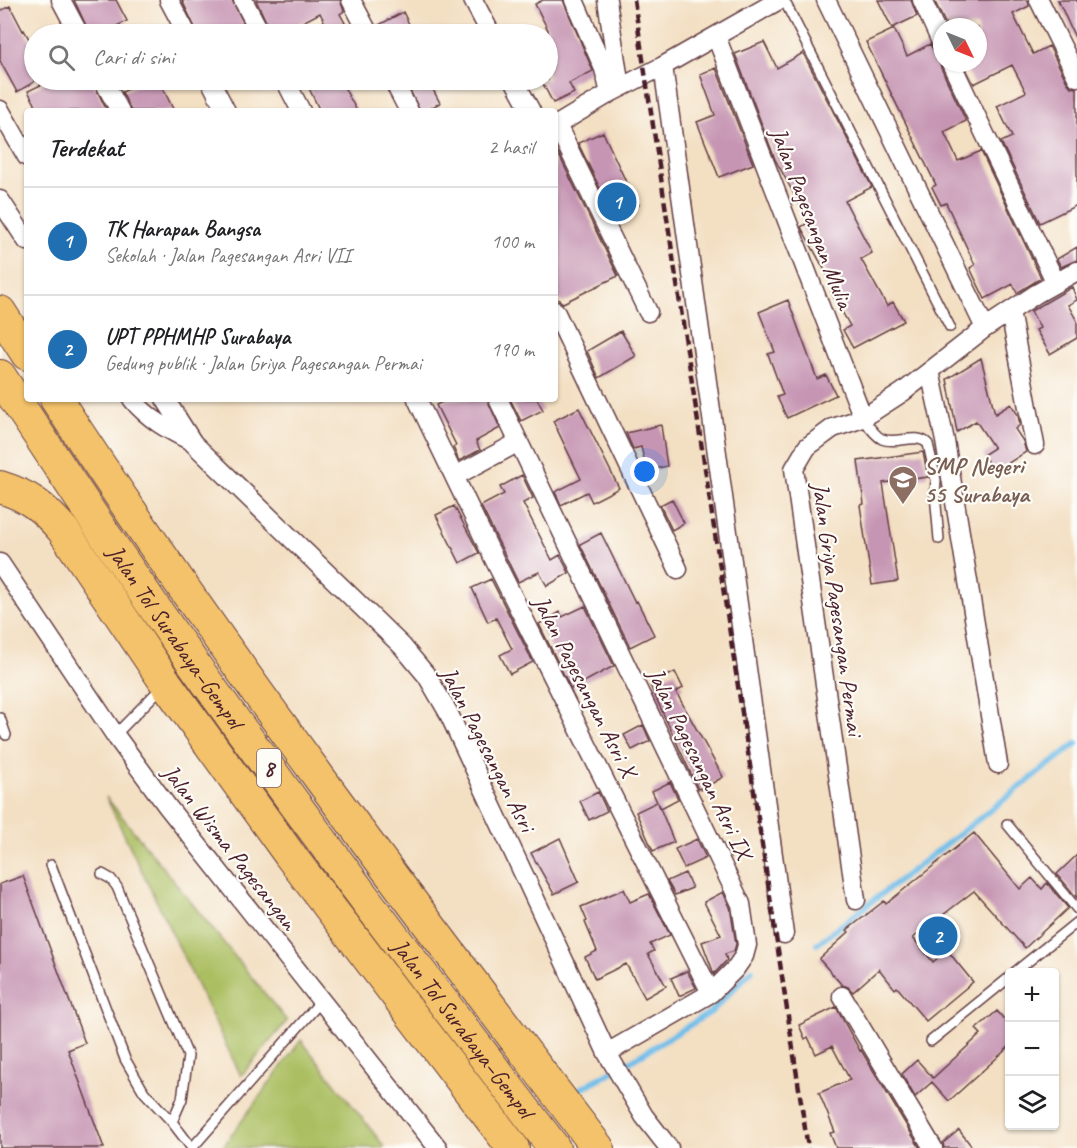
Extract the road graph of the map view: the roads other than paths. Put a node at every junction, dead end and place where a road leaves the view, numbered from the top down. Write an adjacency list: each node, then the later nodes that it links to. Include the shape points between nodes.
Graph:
1 (61, 0): 13 (street)
2 (169, 0): 14 (street)
3 (243, 0): 15 (street)
4 (351, 0): 16 (street)
5 (473, 0): 17 (street)
6 (574, 0): 28 (street)
7 (607, 0): 28 (street)
8 (779, 0): 19 (street)
9 (784, 0): 46 (lane)
10 (826, 0): 47 (street)
11 (922, 0): 18 (street)
12 (1039, 0): 22 (street)
13 (74, 24)
14 (181, 24)
15 (256, 24)
16 (364, 24)
17 (486, 24)
18 (933, 24)
19 (716, 36): 20 (street); 56 (street, Jalan Pagesangan Mulia)
20 (663, 66): 28 (street); 76 (street)
21 (955, 72): 41 (street)
22 (1077, 77)
23 (108, 90): 29 (street)
24 (215, 90): 30 (street)
25 (290, 90): 31 (street)
26 (398, 90): 32 (street)
27 (519, 90): 33 (street)
28 (615, 90): 35 (street)
29 (118, 108)
30 (224, 108)
31 (299, 108)
32 (407, 108)
33 (529, 108)
34 (0, 110): 37 (street)
35 (558, 124)
36 (558, 129): 44 (street)
37 (24, 152)
38 (0, 200): 39 (street)
39 (24, 236)
40 (1077, 270): 41 (street, Jalan Griya Pagesangan Permai)
41 (1056, 283): 42 (street, Jalan Griya Pagesangan Permai)
42 (1010, 311): 47 (street, Jalan Griya Pagesangan Permai); 59 (street)
43 (0, 312): 48 (highway)
44 (648, 312)
45 (558, 317): 64 (street)
46 (950, 327)
47 (986, 328): 49 (street, Jalan Griya Pagesangan Permai)
48 (24, 349)
49 (930, 371): 56 (street, Jalan Griya Pagesangan Permai); 69 (street)
50 (0, 376): 88 (highway, Jalan Tol Surabaya–Gempol / 8, via 156,611 244,735)
51 (58, 402): 89 (highway, Jalan Tol Surabaya–Gempol / 8, via 123,502 292,739 430,929)
52 (134, 402): 58 (street, via 154,420)
53 (167, 402): 58 (street, Jalan Pagesangan Asri)
54 (418, 402): 60 (street, Jalan Pagesangan Asri X)
55 (499, 402): 57 (street, Jalan Pagesangan Asri IX)
56 (862, 418): 62 (lane, via 884,440 920,439 928,444 936,480); 73 (street, Jalan Griya Pagesangan Permai, via 833,428 807,447 794,469)
57 (519, 442): 60 (street); 79 (street, Jalan Pagesangan Asri IX, via 741,904 746,950 735,969)
58 (193, 443): 83 (street, Jalan Pagesangan Asri, via 402,646 427,676 448,712)
59 (1035, 445)
60 (455, 476): 79 (street, Jalan Pagesangan Asri X)
61 (0, 487): 65 (highway, via 33,500 63,530)
62 (939, 538)
63 (0, 563): 68 (street, Jalan Wisma Pagesangan)
64 (678, 569)
65 (166, 683): 68 (lane); 87 (highway, via 289,854)
66 (0, 718): 67 (lane)
67 (6, 735)
68 (115, 735): 81 (street, Jalan Wisma Pagesangan)
69 (998, 764)
70 (1007, 824): 74 (lane)
71 (51, 865): 84 (lane, via 125,1059 144,1092)
72 (102, 874): 84 (lane, via 117,887 188,1056 182,1099)
73 (856, 900)
74 (1077, 909)
75 (1077, 922): 77 (lane)
76 (784, 933)
77 (1020, 968)
78 (1005, 981): 82 (lane)
79 (711, 993): 83 (street, Jalan Pagesangan Asri IX)
80 (842, 996): 91 (street)
81 (321, 1001): 85 (lane); 86 (street, Jalan Wisma Pagesangan)
82 (932, 1041)
83 (608, 1055): 90 (street, Jalan Pagesangan Asri, via 644,1116)
84 (172, 1122): 85 (lane)
85 (192, 1147)
86 (438, 1148)
87 (513, 1148)
88 (554, 1148)
89 (598, 1148)
90 (669, 1148)
91 (933, 1148)

